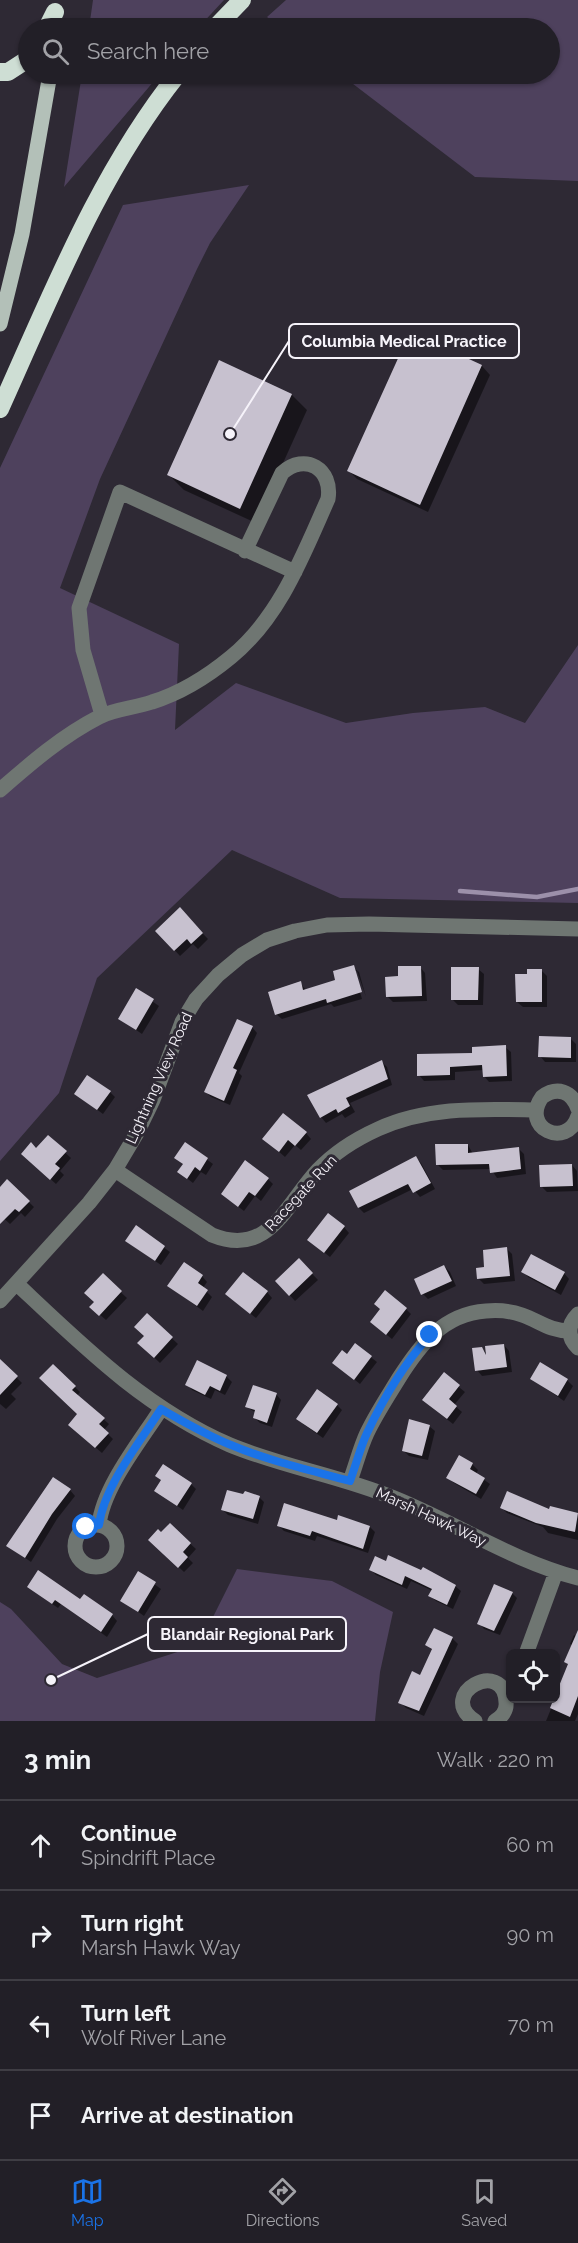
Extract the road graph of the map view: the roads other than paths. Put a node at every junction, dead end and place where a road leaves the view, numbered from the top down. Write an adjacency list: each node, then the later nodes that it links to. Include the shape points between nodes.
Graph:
1 (242, 0): 2 (highway)
2 (225, 18)
3 (18, 66): 4 (highway)
4 (0, 72)
5 (48, 84): 7 (main road, via 22,234)
6 (171, 84): 8 (highway, via 149,113 79,236)
7 (0, 324)
8 (0, 409)
9 (245, 551): 10 (street); 10 (street, via 282,473 292,465 314,466 326,476 330,489); 11 (street, via 120,492 79,608 82,650)
10 (295, 572): 11 (street, via 273,611 223,663 178,692)
11 (102, 715): 12 (street, via 51,746)
12 (0, 790)
13 (578, 929): 17 (street, Lightning View Road, via 338,924 267,940 218,975 196,999 182,1022 153,1100)
14 (578, 1109): 15 (street, via 570,1095 555,1091 542,1096)
15 (536, 1110): 16 (street, via 543,1128 555,1133 568,1131); 17 (street, Racegate Run, via 452,1110 400,1120 378,1129 357,1139 319,1169 272,1227 238,1242 212,1235)
16 (578, 1116)
17 (115, 1170): 18 (street, Lightning View Road)
18 (17, 1284): 19 (street, Lightning View Road); 23 (street, Marsh Hawk Way, via 85,1348)
19 (0, 1301)
20 (578, 1314): 21 (street)
21 (569, 1331): 22 (street); 24 (street, via 556,1331 503,1311 466,1314 447,1322 418,1349 378,1411)
22 (578, 1348)
23 (161, 1409): 24 (street, Marsh Hawk Way, via 232,1445); 25 (street, via 109,1491)
24 (350, 1481): 26 (street, Marsh Hawk Way, via 435,1515)
25 (99, 1525)
26 (556, 1572): 27 (street, Marsh Hawk Way); 28 (street)
27 (578, 1578)
28 (527, 1649)
29 (506, 1684): 30 (street, via 481,1681 468,1688 464,1708); 31 (street, via 506,1707)
30 (475, 1721)
31 (495, 1721)

